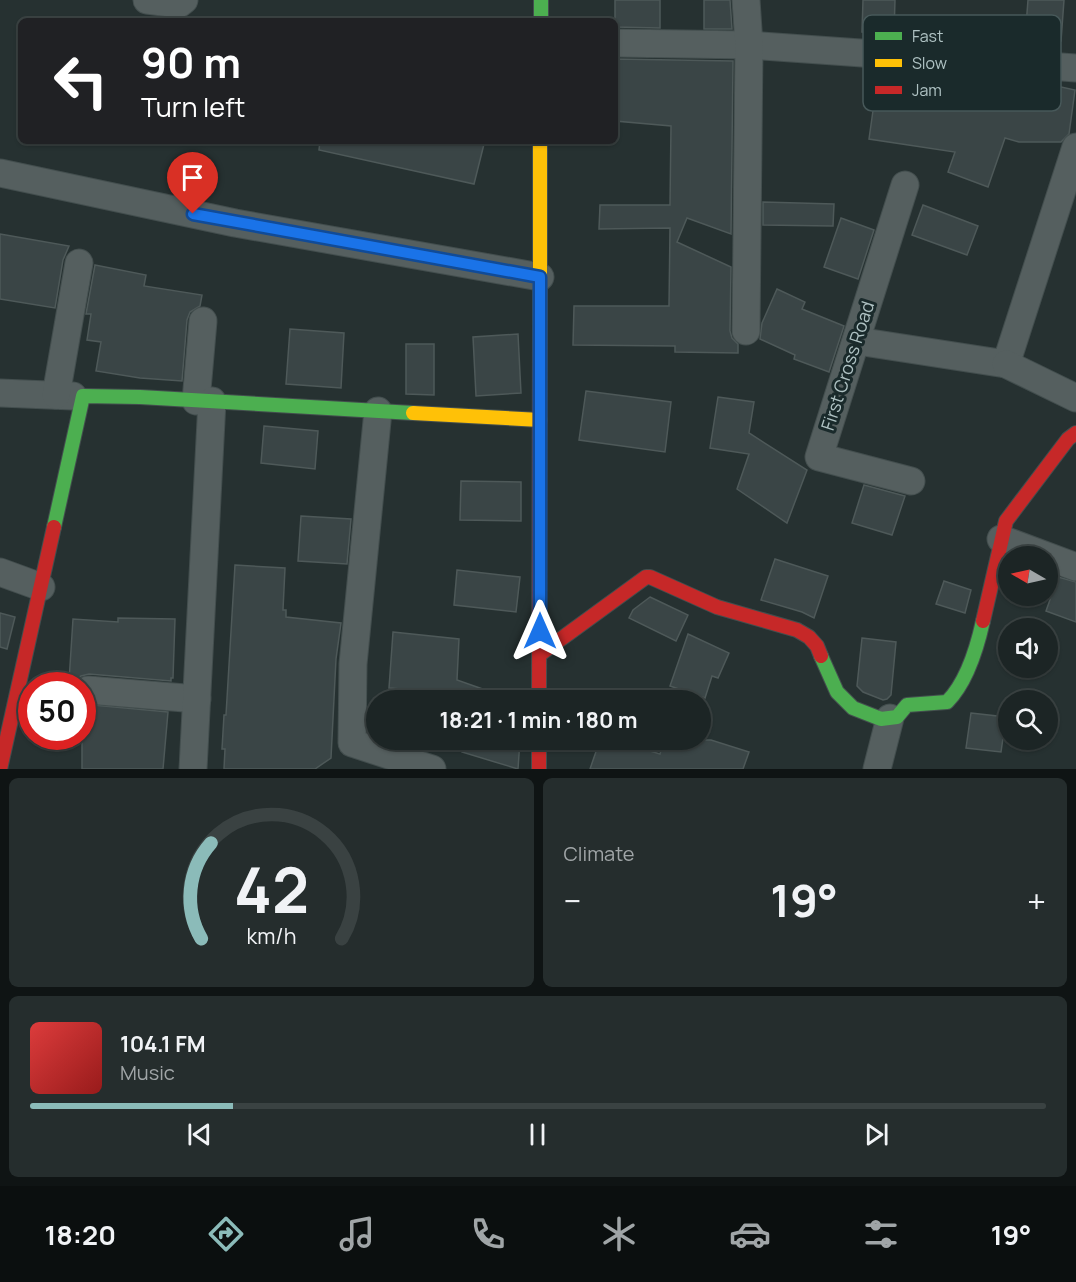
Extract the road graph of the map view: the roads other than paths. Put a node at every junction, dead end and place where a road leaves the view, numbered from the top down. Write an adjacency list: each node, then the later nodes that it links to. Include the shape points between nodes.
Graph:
1 (147, 0): 2 (street, via 179,4)
2 (184, 0)
3 (541, 0): 5 (street)
4 (747, 0): 7 (street)
5 (541, 18)
6 (618, 43): 7 (street)
7 (750, 45): 8 (street); 18 (street)
8 (863, 53)
9 (1061, 67): 10 (street)
10 (1076, 68)
11 (540, 144): 16 (street)
12 (1076, 148): 20 (street)
13 (0, 173): 16 (street, via 235,223)
14 (905, 185): 19 (street, First Cross Road)
15 (79, 263): 22 (street)
16 (540, 277): 27 (street)
17 (203, 321): 25 (street)
18 (746, 331)
19 (857, 340): 20 (street); 29 (street, First Cross Road, via 819,457)
20 (1006, 364): 24 (street)
21 (0, 393): 22 (street)
22 (56, 395): 23 (street)
23 (84, 396): 25 (street); 33 (street)
24 (1076, 398)
25 (204, 401): 26 (street); 38 (street)
26 (378, 411): 27 (street); 43 (street, via 353,664 352,743)
27 (540, 420): 34 (street)
28 (1076, 433): 30 (street, via 1016,506 1006,521)
29 (911, 482)
30 (1002, 539): 31 (street); 39 (street, via 978,642 957,692 947,702 907,705 897,717)
31 (1076, 567)
32 (0, 572): 33 (street)
33 (41, 587): 35 (street)
34 (540, 655): 36 (street); 39 (street, via 650,577 717,607 809,637 817,646 837,692 853,708 881,719)
35 (10, 680): 41 (street)
36 (540, 690)
37 (96, 691): 38 (street)
38 (197, 699): 42 (street)
39 (890, 718): 45 (street)
40 (540, 750): 44 (street)
41 (0, 769)
42 (193, 769)
43 (432, 769)
44 (540, 769)
45 (877, 769)

